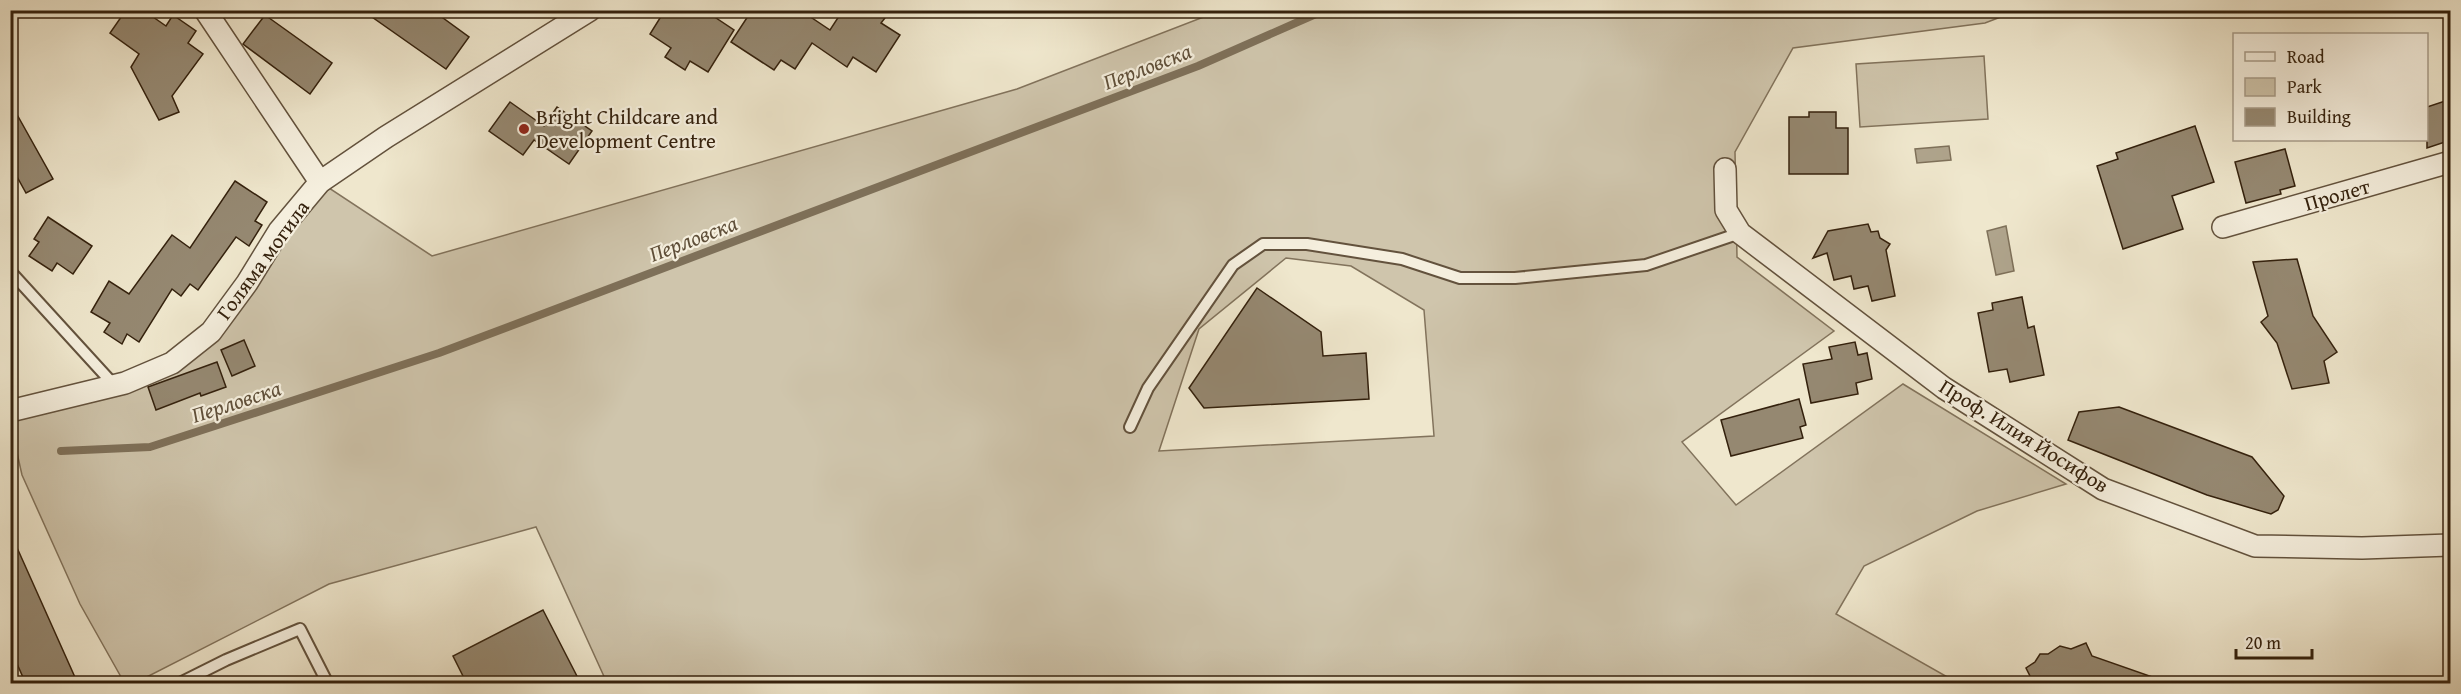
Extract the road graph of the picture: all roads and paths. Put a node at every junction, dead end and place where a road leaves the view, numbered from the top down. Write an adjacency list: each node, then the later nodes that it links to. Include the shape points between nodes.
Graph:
1 (205, 10): 5 (street)
2 (590, 10): 5 (street, Голяма могила)
3 (2451, 162): 6 (street, Пролет)
4 (1725, 169): 7 (street, Проф. Илия Йосифов, via 1726,210)
5 (320, 182): 9 (street, Голяма могила, via 279,231 211,332 172,363)
6 (2223, 227)
7 (1740, 232): 11 (lane, via 1646,265 1515,278 1460,278 1402,259 1307,244 1263,244 1233,265 1148,388); 12 (street, Проф. Илия Йосифов, via 1944,388 2103,489 2255,546)
8 (10, 271): 9 (lane)
9 (115, 386): 10 (street, Голяма могила)
10 (10, 411)
11 (1130, 427)
12 (2451, 545)
13 (178, 684): 14 (lane, via 300,629)
14 (328, 684)

